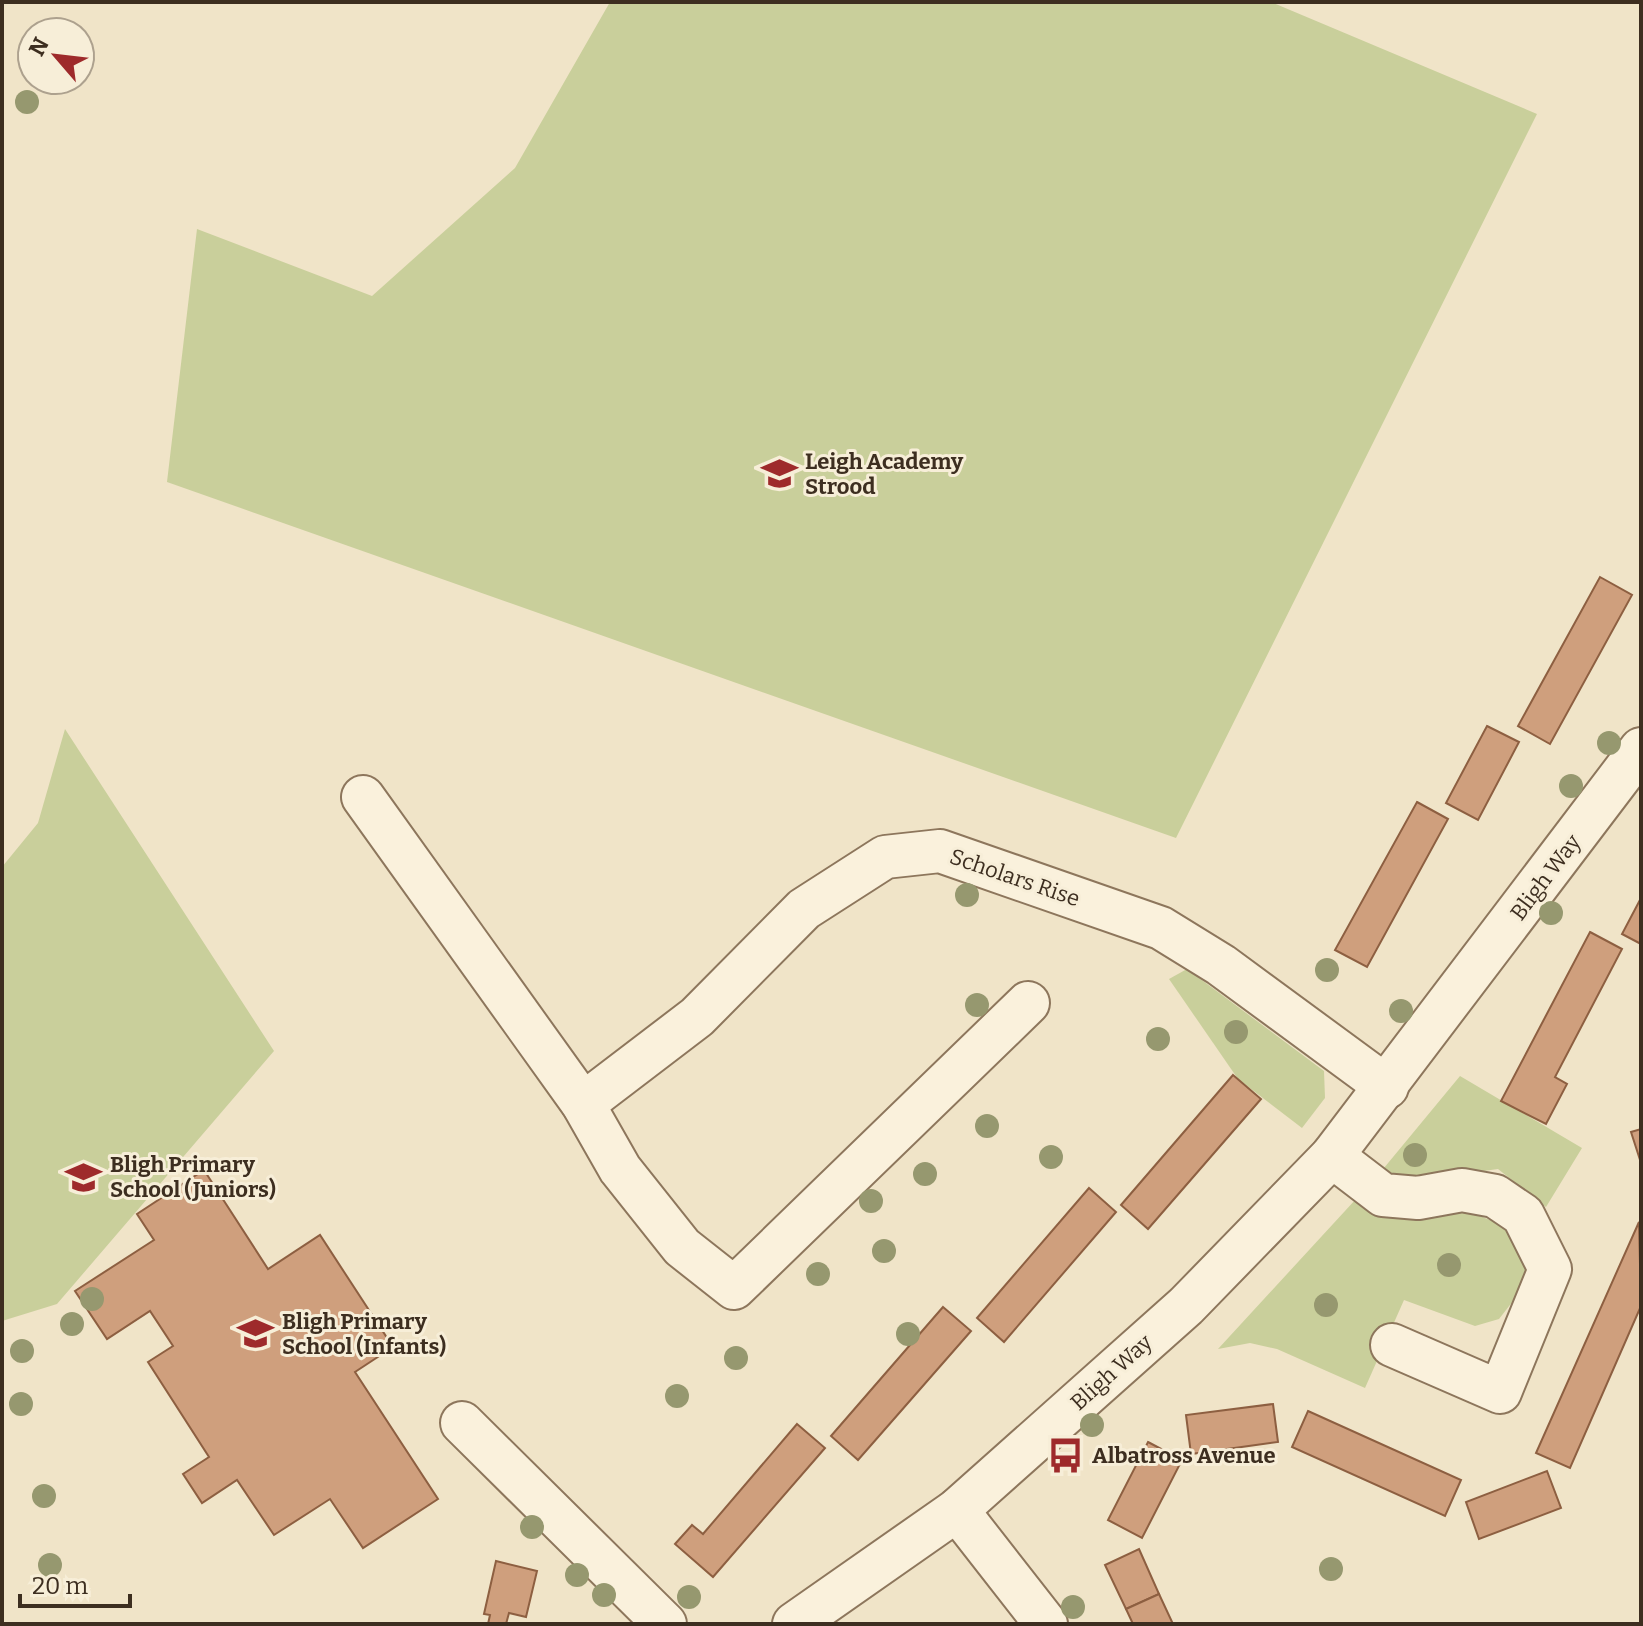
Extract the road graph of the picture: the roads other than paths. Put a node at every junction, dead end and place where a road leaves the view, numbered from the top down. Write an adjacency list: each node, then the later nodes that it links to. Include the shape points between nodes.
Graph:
1 (1641, 749): 4 (street, Bligh Way)
2 (363, 797): 5 (street)
3 (1028, 1003): 5 (street, via 734,1288 682,1247 620,1169)
4 (1387, 1087): 5 (street, Scholars Rise, via 1221,965 1161,928 940,851 885,857 804,909 697,1017); 6 (street, Bligh Way)
5 (583, 1104)
6 (1332, 1156): 7 (street, via 1383,1195 1418,1198 1462,1190 1495,1196 1523,1215 1550,1269 1500,1392); 9 (street, Bligh Way, via 1186,1306)
7 (1392, 1345)
8 (462, 1423): 10 (street)
9 (957, 1510): 11 (street, Bligh Way); 12 (street)
10 (665, 1624)
11 (794, 1624)
12 (1046, 1624)

